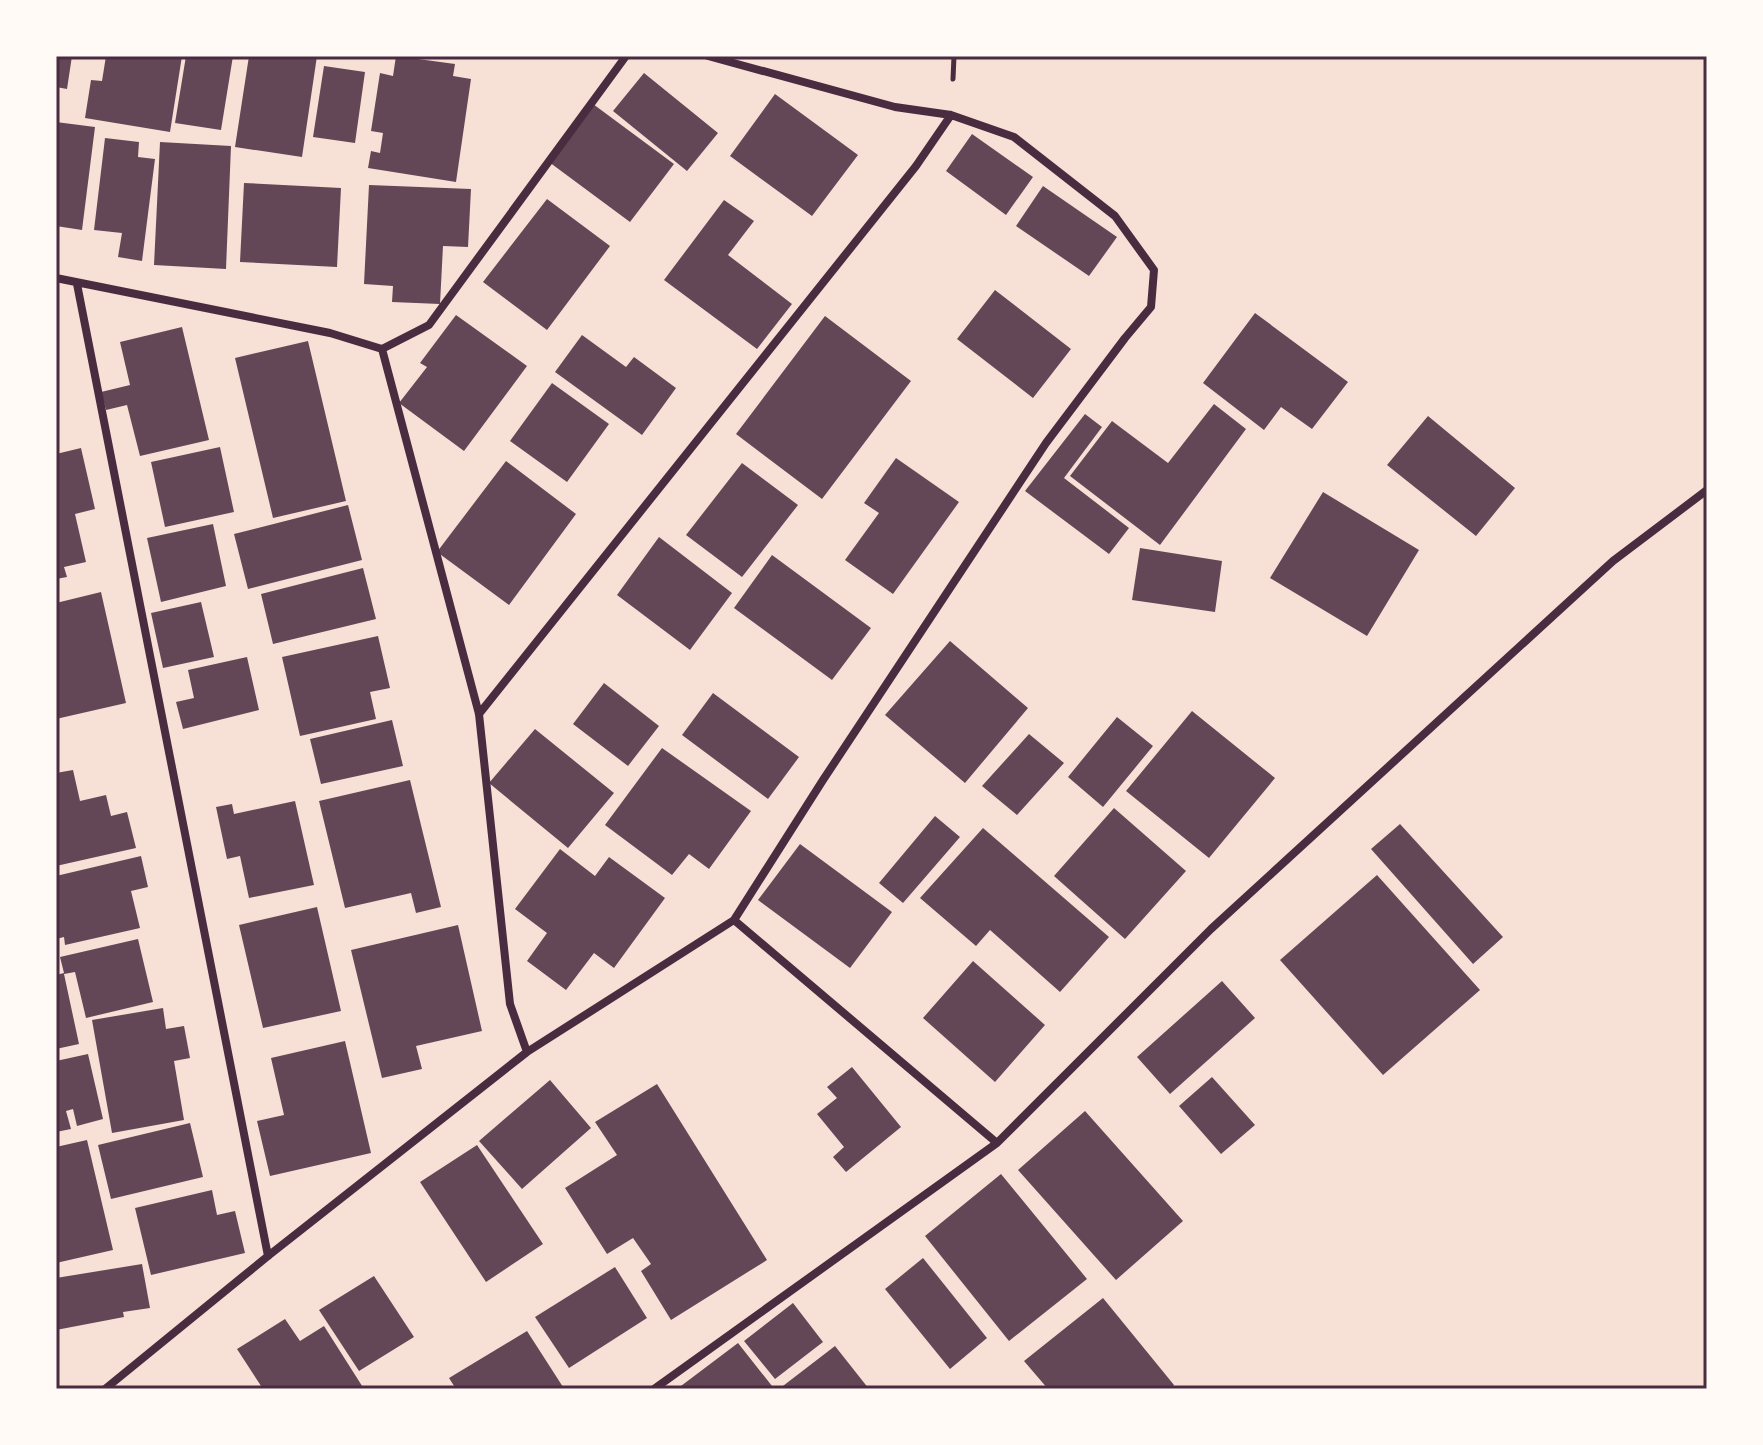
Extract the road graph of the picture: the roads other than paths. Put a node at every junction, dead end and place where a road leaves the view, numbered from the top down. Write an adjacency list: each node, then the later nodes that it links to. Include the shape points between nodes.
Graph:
1 (626, 56): 6 (street, via 429,325)
2 (708, 56): 3 (street, via 895,107)
3 (951, 115): 8 (street, via 916,166); 9 (street, via 1014,137 1115,216 1154,270 1151,307 1046,443)
4 (56, 278): 5 (street)
5 (77, 284): 6 (street, via 330,333); 12 (street)
6 (382, 349): 8 (street)
7 (1707, 490): 11 (street, via 1613,561 1211,929)
8 (479, 714): 10 (street, via 510,1004)
9 (734, 920): 10 (street); 11 (street)
10 (527, 1052): 12 (street)
11 (997, 1143): 14 (street)
12 (268, 1256): 13 (street)
13 (105, 1389)
14 (654, 1389)

